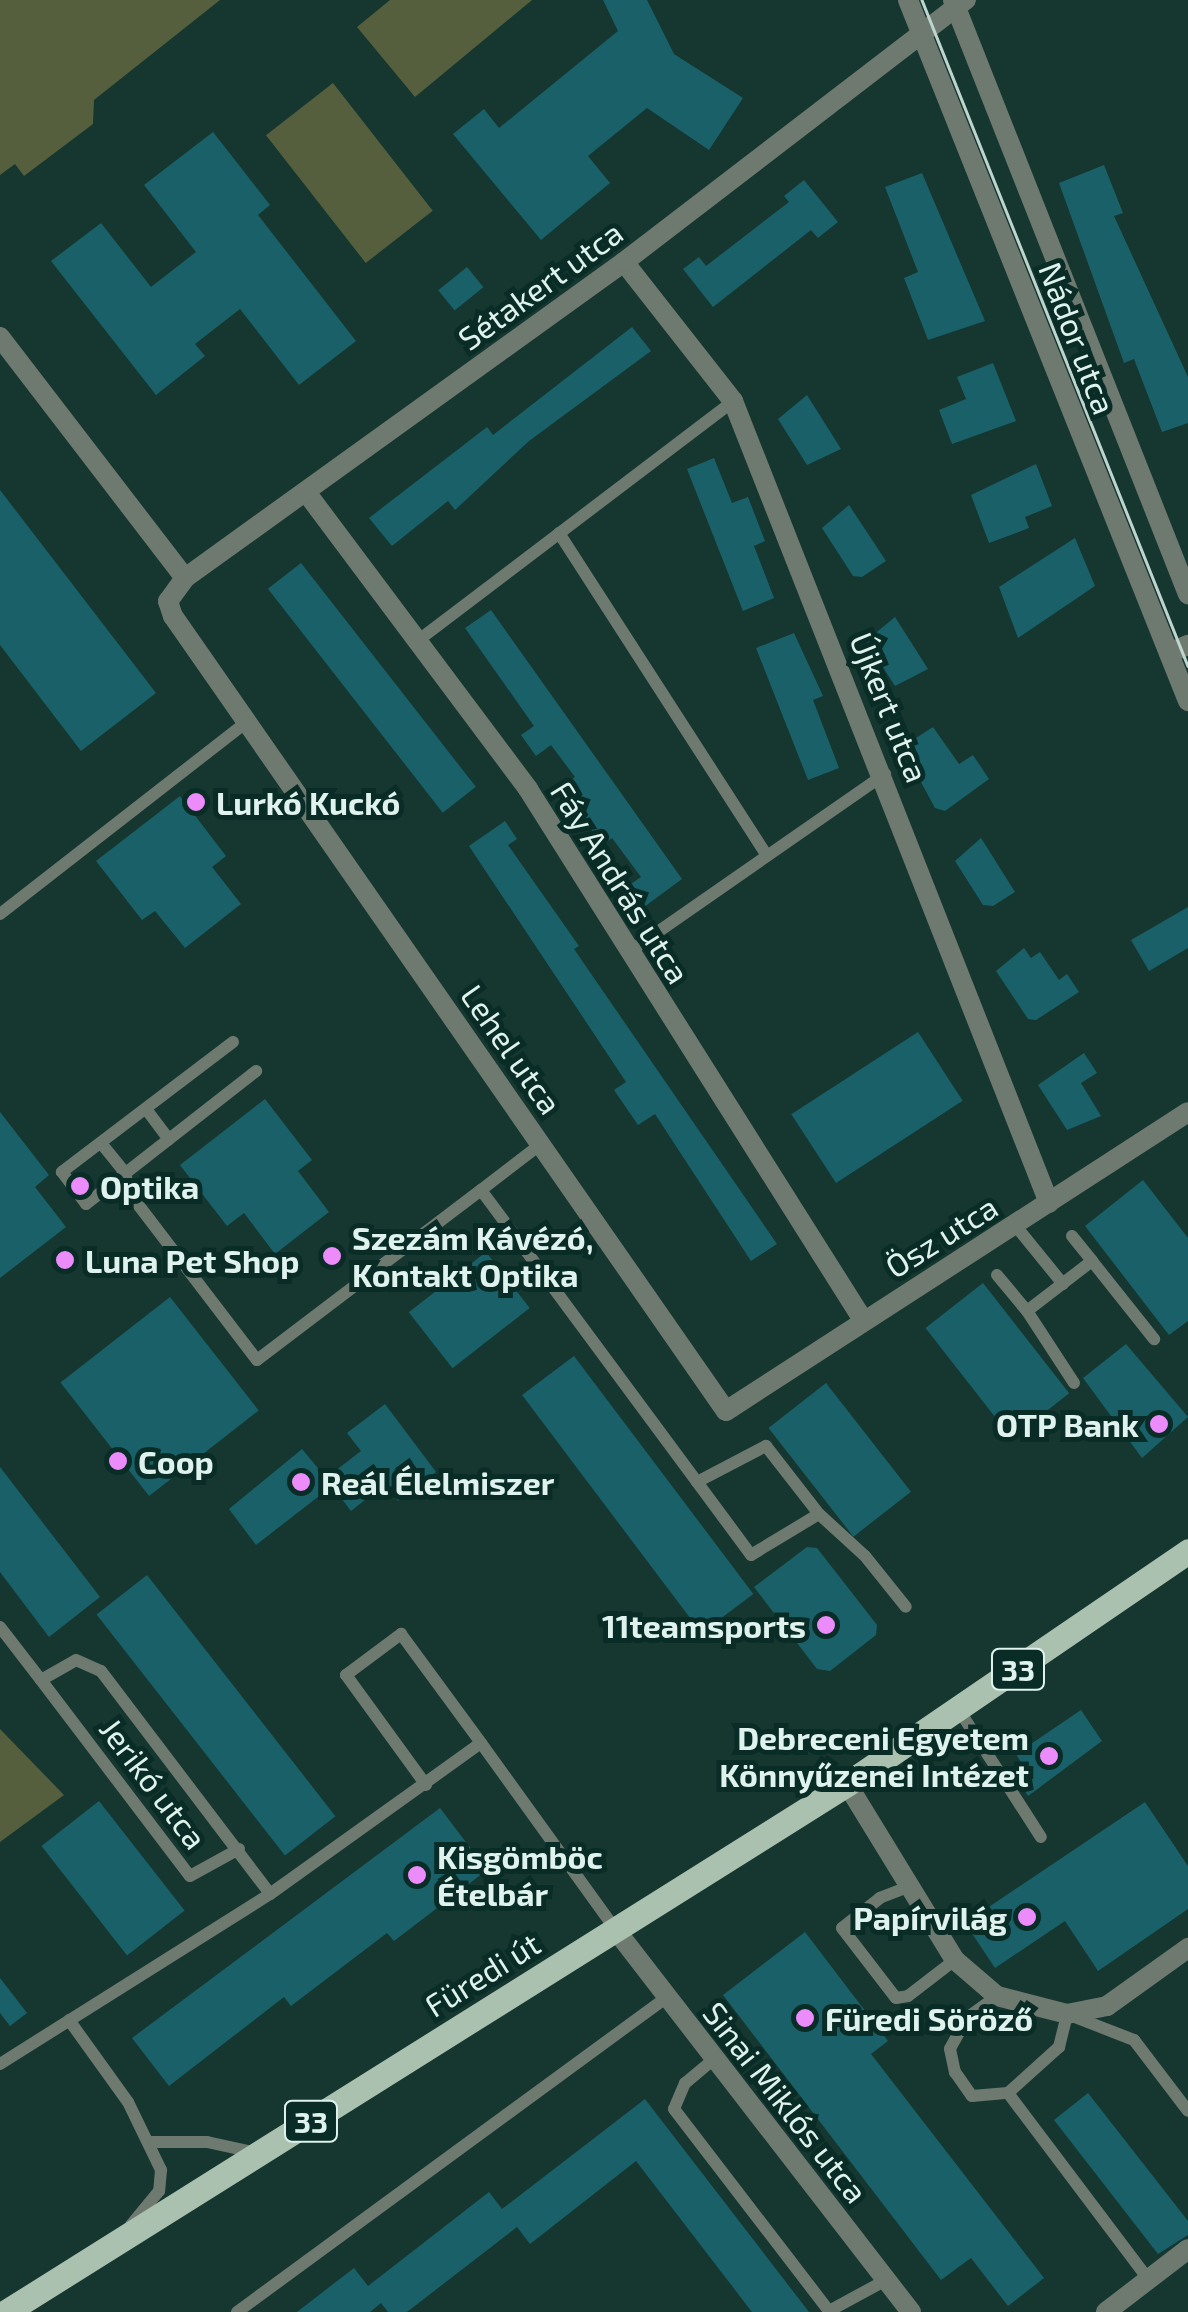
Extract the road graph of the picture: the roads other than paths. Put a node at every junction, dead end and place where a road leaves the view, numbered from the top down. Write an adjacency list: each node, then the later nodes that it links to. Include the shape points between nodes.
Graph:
1 (908, 0): 3 (street, Nádor utca)
2 (958, 2): 3 (street, Sétakert utca); 10 (street, Nádor utca)
3 (925, 31): 4 (street, Sétakert utca); 12 (street, Nádor utca)
4 (624, 262): 6 (street, Újkert utca); 7 (street, Sétakert utca)
5 (0, 336): 9 (street)
6 (733, 401): 8 (lane); 15 (street, Újkert utca)
7 (306, 492): 9 (street, Sétakert utca); 11 (street, Fáy András utca)
8 (560, 532): 11 (lane); 16 (lane)
9 (185, 578): 14 (street, Lehel utca, via 168,601 174,616)
10 (1188, 594)
11 (420, 639): 18 (street, Fáy András utca, via 528,789)
12 (1179, 649): 13 (street, Nádor utca)
13 (1188, 701)
14 (247, 722): 17 (lane); 25 (street, Lehel utca)
15 (885, 774): 16 (lane); 28 (street, Újkert utca)
16 (767, 856): 18 (lane)
17 (0, 914)
18 (629, 952): 35 (street, Fáy András utca)
19 (233, 1042): 21 (lane)
20 (256, 1071): 23 (lane)
21 (146, 1108): 23 (lane); 24 (lane)
22 (1188, 1112): 28 (street, Ösz utca)
23 (169, 1138): 26 (lane)
24 (100, 1143): 26 (lane); 26 (lane, via 62,1172 86,1204)
25 (542, 1144): 27 (lane); 38 (street, Lehel utca)
26 (124, 1173): 27 (lane, via 130,1194 257,1360)
27 (481, 1190): 39 (lane)
28 (1049, 1203): 29 (street, Ösz utca)
29 (1015, 1225): 33 (lane); 35 (street, Ösz utca)
30 (1072, 1236): 31 (lane)
31 (1092, 1262): 33 (lane); 36 (lane)
32 (997, 1275): 34 (lane)
33 (1063, 1284): 34 (lane)
34 (1028, 1311): 37 (lane)
35 (864, 1320): 38 (street, Ösz utca)
36 (1154, 1339)
37 (1074, 1383)
38 (726, 1411)
39 (697, 1482): 40 (lane, via 766,1446); 40 (lane, via 751,1555)
40 (819, 1514): 42 (lane, via 865,1556)
41 (1184, 1561): 45 (main road, Füredi út / 33)
42 (906, 1608)
43 (0, 1627): 44 (lane, Jerikó utca)
44 (41, 1680): 50 (lane, Jerikó utca, via 76,1660 101,1672); 50 (lane, Jerikó utca, via 190,1876)
45 (959, 1710): 47 (main road, Füredi út / 33); 49 (lane)
46 (481, 1742): 48 (lane); 48 (lane, via 402,1634 346,1675); 53 (lane)
47 (847, 1784): 51 (street); 53 (main road, Füredi út / 33)
48 (426, 1785): 52 (lane)
49 (1041, 1836)
50 (239, 1849): 52 (lane, Jerikó utca)
51 (908, 1887): 55 (street); 55 (lane, via 880,1898 842,1928 896,1998)
52 (270, 1894): 59 (lane)
53 (615, 1929): 57 (street, Sinai Miklós utca); 65 (main road, Füredi út / 33)
54 (1188, 1948): 58 (street, via 1108,2006)
55 (956, 1960): 56 (street)
56 (997, 1996): 58 (street); 62 (lane, via 967,2018 950,2049 955,2072 972,2096)
57 (667, 1997): 60 (street, Sinai Miklós utca); 71 (lane)
58 (1067, 2014): 62 (lane, via 1058,2047); 63 (lane, via 1134,2040)
59 (70, 2020): 61 (lane); 64 (lane)
60 (714, 2059): 69 (street, Sinai Miklós utca); 69 (lane, via 686,2083 674,2109 830,2311)
61 (0, 2064)
62 (1008, 2093): 68 (lane)
63 (1188, 2111)
64 (152, 2142): 65 (lane, via 207,2142); 66 (lane, via 159,2191)
65 (260, 2154): 66 (main road, Füredi út / 33)
66 (121, 2238): 70 (main road, Füredi út / 33)
67 (1188, 2249): 68 (street)
68 (1148, 2279): 73 (street)
69 (886, 2280): 72 (street, Sinai Miklós utca)
70 (6, 2312)
71 (238, 2312)
72 (911, 2312)
73 (1106, 2312)

